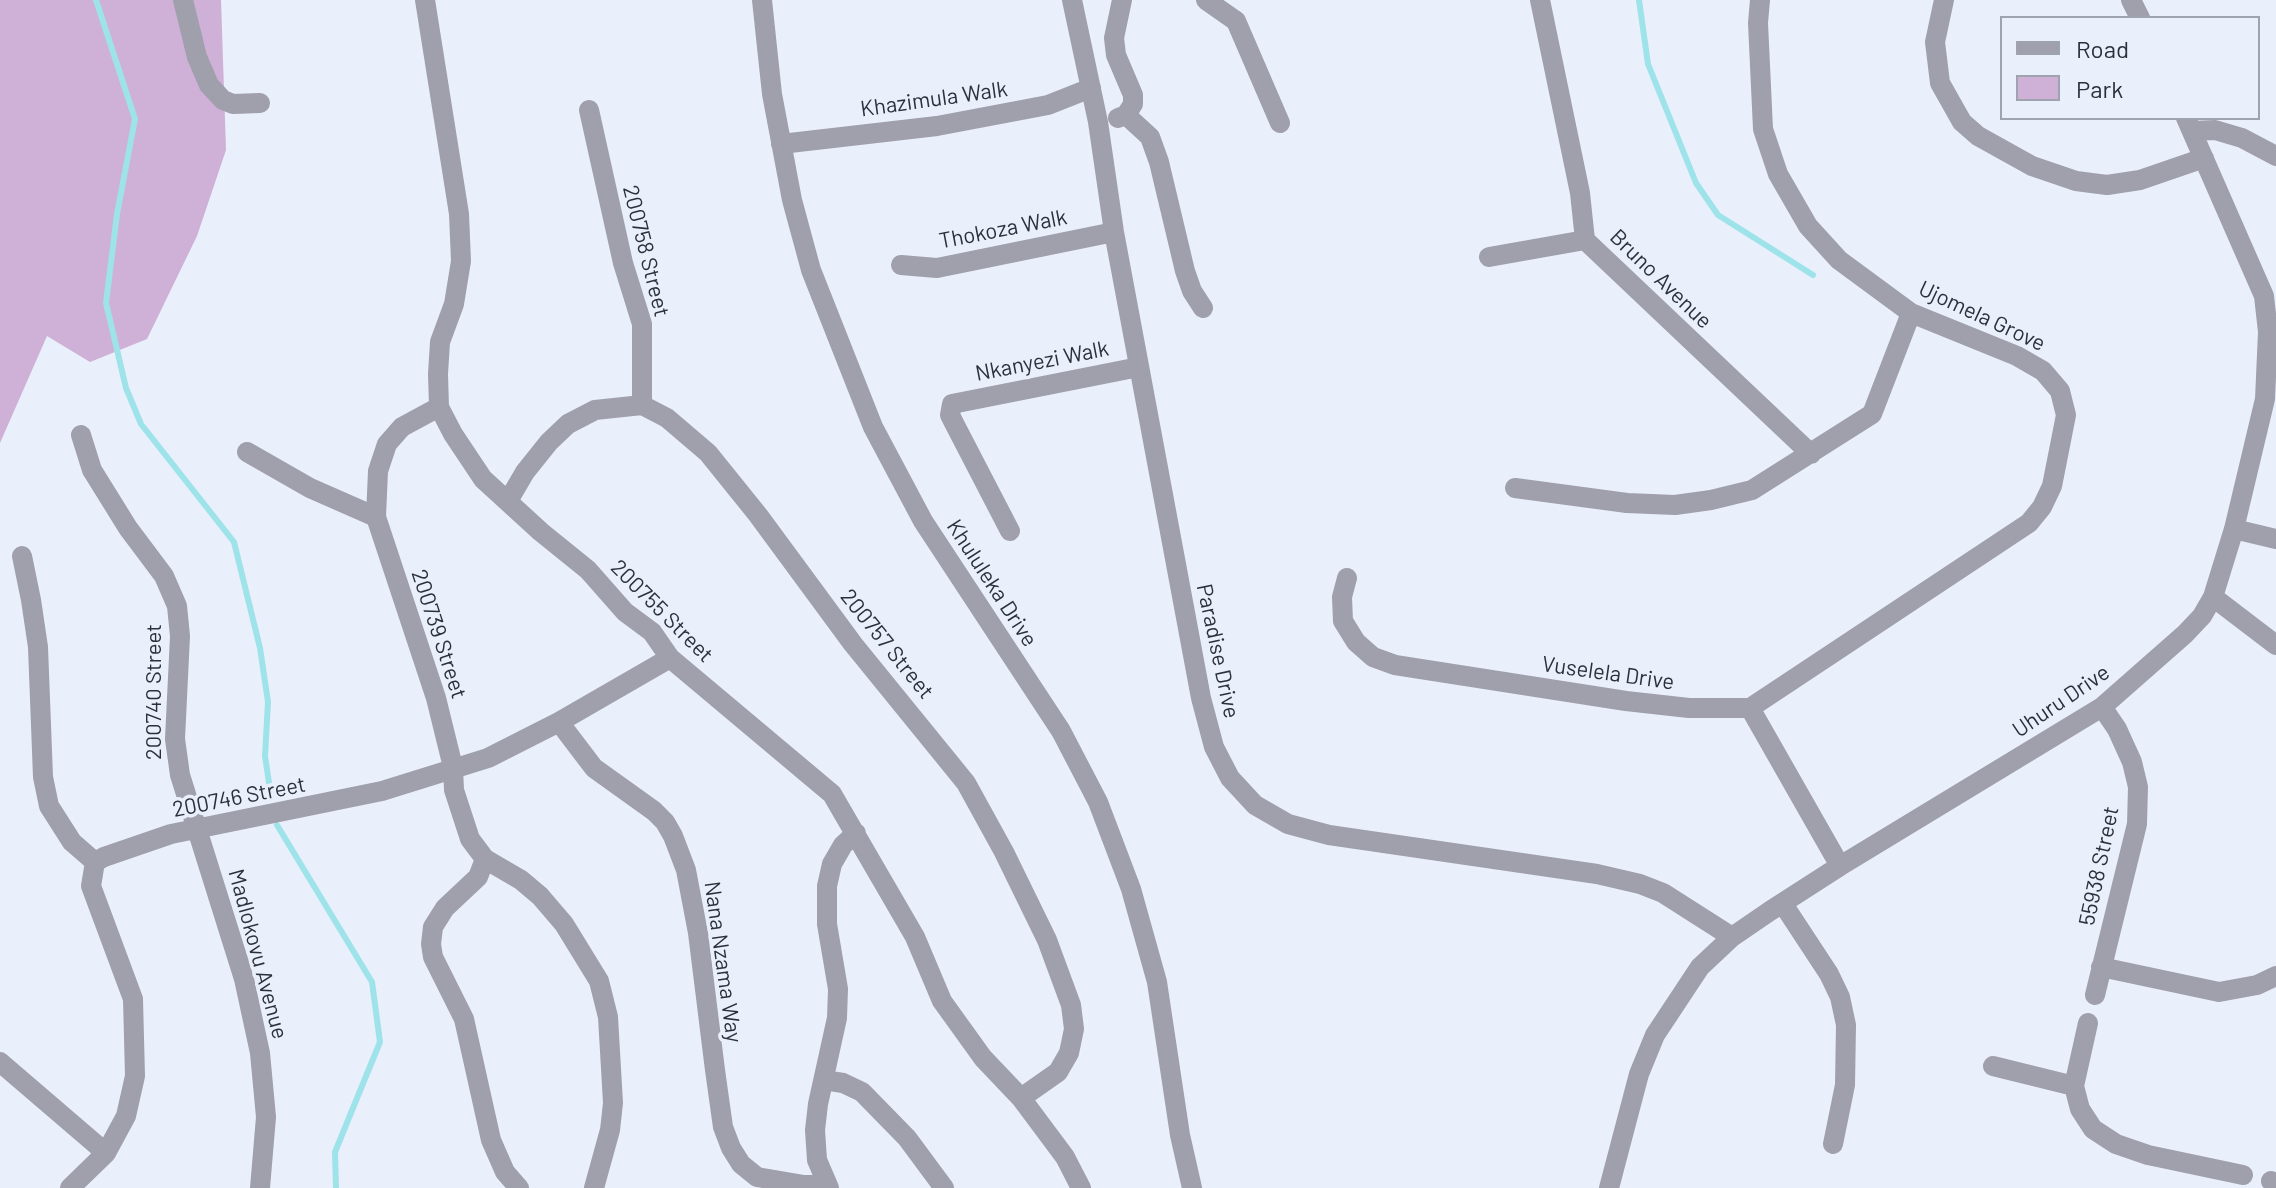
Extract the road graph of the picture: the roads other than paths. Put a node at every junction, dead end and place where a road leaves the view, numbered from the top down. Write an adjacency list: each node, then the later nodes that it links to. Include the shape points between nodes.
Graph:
1 (183, 0): 11 (street, via 209,85 233,104)
2 (425, 0): 29 (street, via 459,214 461,261 454,304 440,342)
3 (762, 0): 17 (street, Khululeka Drive)
4 (1072, 0): 10 (street, Paradise Drive)
5 (1122, 0): 13 (street, via 1114,38 1133,95)
6 (1206, 0): 15 (street, via 1236,21)
7 (1540, 0): 21 (street, Bruno Avenue)
8 (1760, 0): 26 (street, Ujomela Grove, via 1763,129 1778,174 1808,226 1839,260)
9 (1944, 0): 19 (street, via 1935,42 1940,83 1962,122 1978,136 2032,166 2107,185 2140,180)
10 (1091, 88): 14 (street, Paradise Drive); 17 (street, Khazimula Walk, via 1048,105 951,123)
11 (260, 103)
12 (589, 110): 28 (street, 200758 Street, via 642,324)
13 (1126, 115): 14 (street); 25 (street, via 1150,137 1185,271)
14 (1098, 122): 20 (street, Paradise Drive)
15 (1280, 123)
16 (2189, 125): 18 (street, via 2242,138); 19 (street, Uhuru Drive)
17 (781, 144): 74 (street, Khululeka Drive, via 811,270 873,427 923,521 1061,731 1098,802 1131,889 1157,982)
18 (2276, 156)
19 (2204, 158): 24 (street, Uhuru Drive)
20 (1114, 232): 23 (street, Thokoza Walk, via 937,268); 27 (street, Paradise Drive)
21 (1585, 240): 22 (street); 32 (street, Bruno Avenue)
22 (1489, 257)
23 (901, 265)
24 (2270, 294): 36 (street, Uhuru Drive, via 2265,399)
25 (1203, 308)
26 (1911, 313): 32 (street, via 1872,414); 45 (street, Ujomela Grove, via 2017,356 2051,378 2066,415 2052,486 2029,523)
27 (1139, 367): 37 (street, Nkanyezi Walk, via 952,404 950,415); 54 (street, Paradise Drive, via 1201,698 1214,747 1230,778 1255,805 1288,824 1329,835 1640,884)
28 (642, 405): 34 (street, via 595,410 568,424 525,472); 63 (street, 200757 Street, via 690,435 738,490 966,783 1004,852 1047,940 1071,1005 1074,1029 1058,1072)
29 (439, 407): 34 (street, 200755 Street, via 468,459); 35 (street, 200739 Street, via 402,427 387,444 378,471)
30 (81, 435): 48 (street, 200740 Street, via 92,470 164,576 177,606 175,739)
31 (247, 452): 35 (street)
32 (1811, 454): 33 (street, via 1752,490 1675,505)
33 (1515, 488)
34 (508, 501): 43 (street, 200755 Street, via 652,632)
35 (376, 517): 47 (street, 200739 Street, via 423,656)
36 (2234, 529): 38 (street); 41 (street, Uhuru Drive)
37 (1010, 531)
38 (2276, 539)
39 (22, 556): 51 (street, via 38,647 49,806 72,842)
40 (1347, 578): 45 (street, Vuselela Drive, via 1343,621 1373,657 1395,665 1626,701)
41 (2213, 597): 42 (street); 44 (street, Uhuru Drive, via 2185,634)
42 (2276, 645)
43 (670, 658): 46 (street, 200746 Street); 49 (street, 200755 Street, via 832,794)
44 (2102, 707): 52 (street, Uhuru Drive); 55 (street, 55938 Street, via 2132,762 2138,787 2137,824)
45 (1750, 708): 52 (street)
46 (559, 722): 47 (street, 200746 Street, via 488,758); 67 (street, Nana Nzama Way, via 594,768 654,811 673,836 686,870 698,933 723,1127 731,1148 757,1177)
47 (453, 767): 48 (street, 200746 Street, via 382,791); 50 (street, 200739 Street, via 461,817)
48 (196, 830): 51 (street, 200746 Street); 69 (street, Madlokovu Avenue, via 244,979 260,1053 266,1117)
49 (856, 833): 61 (street, via 832,864 827,886 827,924 838,989); 63 (street, 200755 Street, via 915,937 942,1001 983,1058)
50 (485, 859): 70 (street, via 478,877 445,908 433,927 431,944 464,1019 491,1140 505,1172); 71 (street, via 540,896 599,981 608,1017 613,1103)
51 (95, 862): 65 (street, via 91,886 133,999 136,1042 126,1116)
52 (1840, 866): 53 (street, Uhuru Drive)
53 (1783, 904): 54 (street, Uhuru Drive); 64 (street, via 1829,974 1846,1025 1845,1085)
54 (1732, 937): 75 (street, Uhuru Drive, via 1700,967 1655,1035 1627,1112)
55 (2101, 967): 56 (street, via 2219,992); 57 (street, 55938 Street)
56 (2276, 976)
57 (2095, 995)
58 (2088, 1023): 62 (street)
59 (0, 1062): 65 (street)
60 (1993, 1066): 62 (street)
61 (824, 1080): 67 (street, via 815,1130 817,1160); 72 (street, via 862,1092 907,1138)
62 (2074, 1086): 66 (street, via 2093,1129 2116,1144)
63 (1021, 1098): 73 (street, 200755 Street)
64 (1833, 1144)
65 (106, 1153): 68 (street)
66 (2243, 1175)
67 (828, 1186)
68 (70, 1188)
69 (260, 1188)
70 (519, 1188)
71 (594, 1188)
72 (944, 1188)
73 (1081, 1188)
74 (1192, 1188)
75 (1609, 1188)

